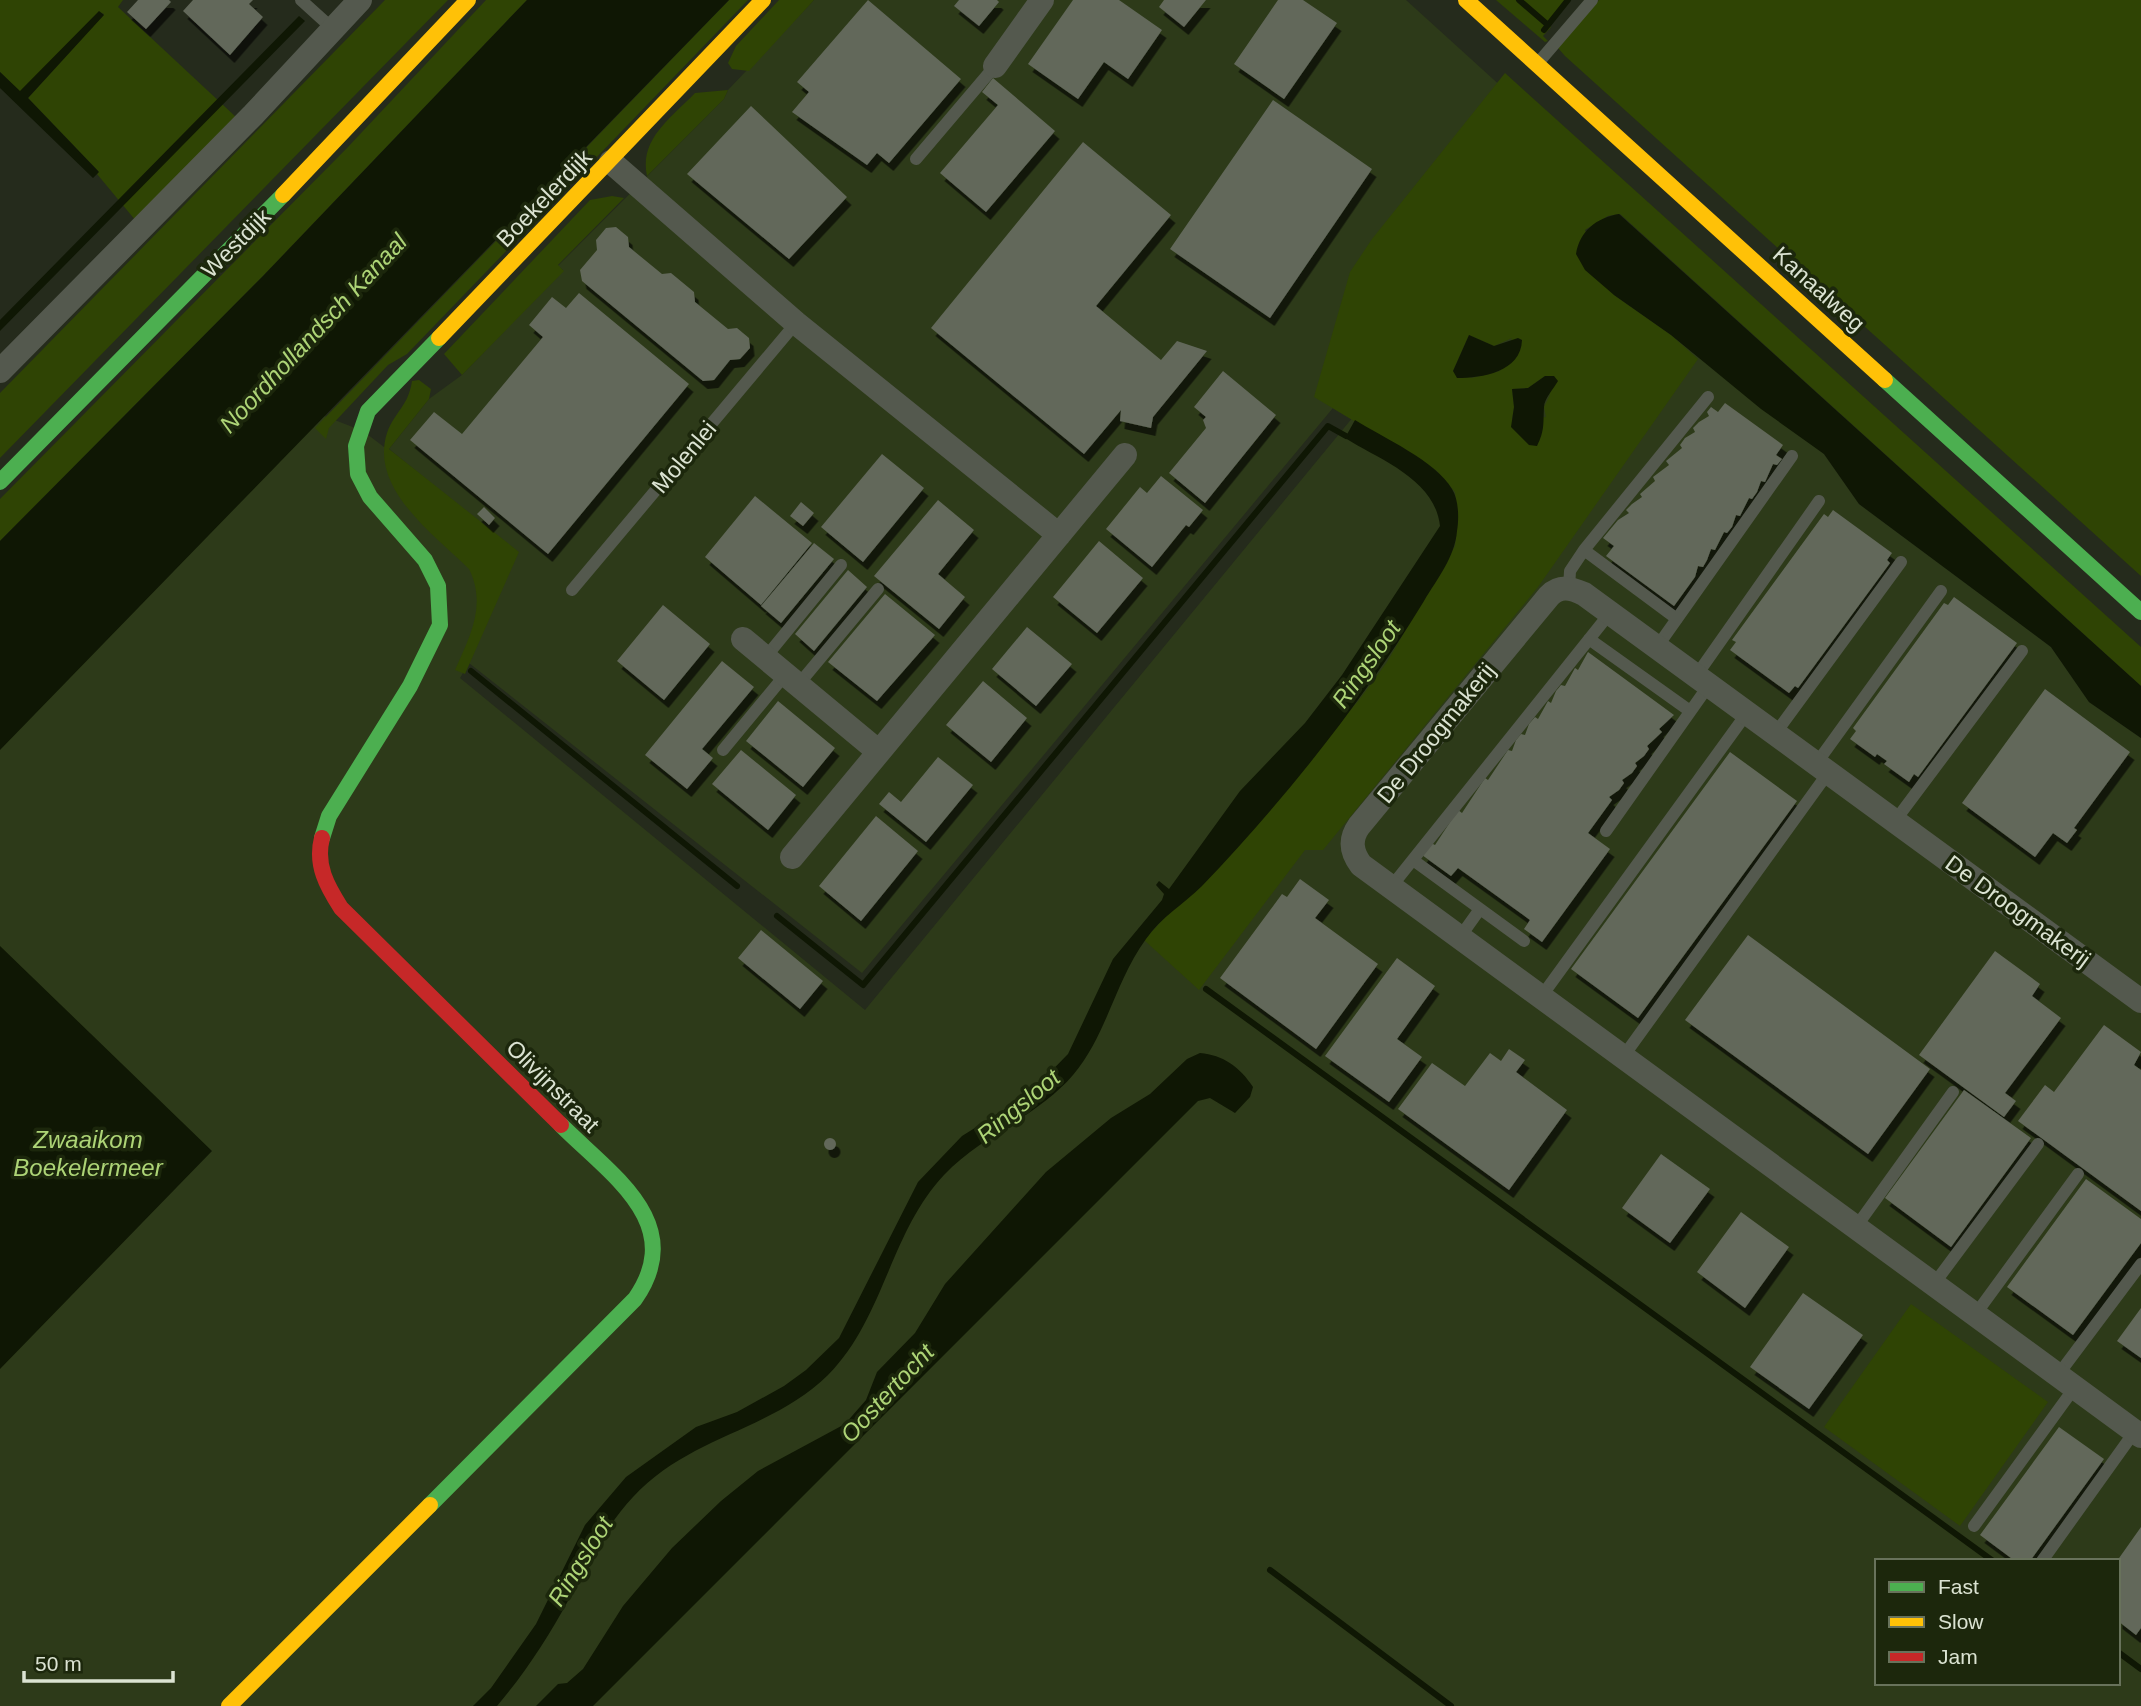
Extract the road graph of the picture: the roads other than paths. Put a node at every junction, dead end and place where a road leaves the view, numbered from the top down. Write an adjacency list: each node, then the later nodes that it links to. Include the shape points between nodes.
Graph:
1 (301, 0): 8 (lane)
2 (360, 0): 8 (street)
3 (468, 0): 19 (street, Westdijk, via 305,173)
4 (763, 0): 12 (street, Boekelerdijk)
5 (1042, 0): 10 (street)
6 (1466, 0): 9 (street, Kanaalweg)
7 (1592, 0): 9 (lane)
8 (333, 29): 14 (street)
9 (1538, 63): 29 (street, Kanaalweg)
10 (995, 66): 11 (lane)
11 (916, 159)
12 (611, 162): 13 (street); 16 (street, Boekelerdijk, via 368,411)
13 (796, 323): 21 (street); 27 (lane, Molenlei)
14 (0, 371)
15 (1708, 397): 22 (lane)
16 (359, 428): 67 (street, Olivijnstraat, via 354,453 362,486 436,574 441,620 435,641 401,702 329,816 318,856 322,879 341,908 629,1192 653,1228 655,1256 653,1271 635,1299)
17 (1125, 455): 21 (street)
18 (1792, 456): 31 (lane)
19 (0, 482)
20 (1819, 501): 38 (lane)
21 (1059, 535): 43 (street)
22 (1584, 550): 26 (lane, via 1570,571); 31 (lane)
23 (1901, 562): 41 (lane)
24 (841, 565): 36 (lane)
25 (878, 589): 37 (lane)
26 (1569, 589): 30 (street, De Droogmakerij); 49 (street, De Droogmakerij, via 1557,589 1549,596 1355,832 1354,856)
27 (572, 590)
28 (1941, 591): 44 (lane)
29 (2141, 612)
30 (1610, 613): 33 (lane); 34 (street, De Droogmakerij)
31 (1676, 619): 34 (lane)
32 (743, 639): 36 (street)
33 (1589, 639): 39 (lane); 48 (lane)
34 (1657, 647): 38 (street, De Droogmakerij)
35 (2022, 651): 45 (lane)
36 (765, 658): 37 (street)
37 (792, 680): 42 (lane); 43 (street)
38 (1703, 681): 39 (lane); 40 (street, De Droogmakerij)
39 (1690, 711): 46 (lane)
40 (1747, 713): 41 (street, De Droogmakerij); 53 (lane)
41 (1775, 734): 44 (street, De Droogmakerij)
42 (723, 750)
43 (879, 752): 47 (street)
44 (1822, 768): 45 (street, De Droogmakerij); 55 (lane)
45 (1895, 821): 54 (street, De Droogmakerij)
46 (1606, 831)
47 (792, 857)
48 (1413, 860): 49 (lane); 50 (lane)
49 (1391, 887): 51 (street, De Droogmakerij)
50 (1480, 909): 51 (lane); 52 (lane)
51 (1460, 937): 53 (street, De Droogmakerij)
52 (1524, 942)
53 (1541, 997): 55 (street, De Droogmakerij)
54 (2141, 1001)
55 (1623, 1056): 59 (street, De Droogmakerij)
56 (1953, 1092): 59 (lane)
57 (2038, 1144): 61 (lane)
58 (2078, 1174): 62 (lane)
59 (1856, 1227): 61 (street, De Droogmakerij)
60 (2141, 1264): 63 (lane)
61 (1934, 1284): 62 (street, De Droogmakerij)
62 (1975, 1315): 63 (street, De Droogmakerij)
63 (2067, 1381): 64 (street, De Droogmakerij); 65 (lane)
64 (2138, 1433): 66 (lane, De Droogmakerij)
65 (1974, 1526)
66 (2044, 1559)
67 (229, 1706)

